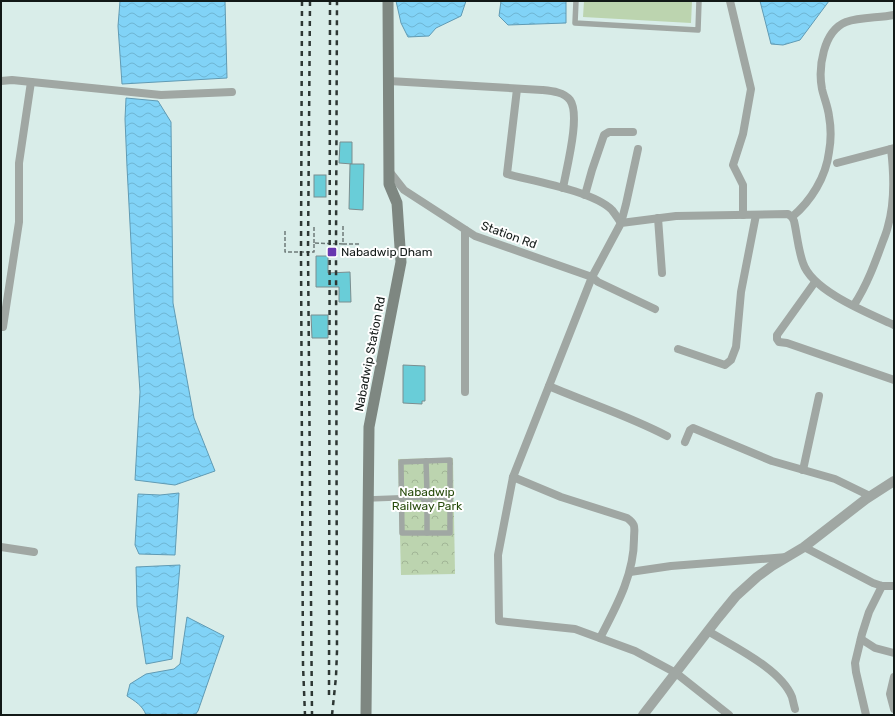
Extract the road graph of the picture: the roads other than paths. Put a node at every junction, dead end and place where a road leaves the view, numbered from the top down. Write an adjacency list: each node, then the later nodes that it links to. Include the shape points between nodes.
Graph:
1 (388, 1): 8 (main road, Nabadwip Station Rd)
2 (576, 1): 3 (street, via 575,23 698,30)
3 (699, 1)
4 (730, 1): 18 (street, via 751,89 744,134 733,165 743,185)
5 (894, 16): 20 (street, via 845,22 829,39 821,60 821,75 830,116 829,154 826,168 811,197)
6 (1, 81): 7 (street)
7 (31, 82): 10 (street, via 161,95); 31 (street, via 19,163 19,222)
8 (389, 82): 9 (street); 15 (main road, Nabadwip Station Rd)
9 (517, 89): 16 (street, via 507,174); 16 (street, via 553,91 565,95 571,101 575,116)
10 (232, 92)
11 (633, 132): 17 (street, via 609,132 604,135)
12 (638, 149): 23 (street)
13 (893, 149): 14 (street); 22 (street)
14 (836, 163)
15 (389, 171): 24 (street, Station Rd, via 404,190); 48 (main road, Nabadwip Station Rd, via 389,184 397,203 401,262 369,427)
16 (562, 188): 17 (street)
17 (585, 195): 23 (street, via 604,204)
18 (743, 215): 19 (street); 21 (street)
19 (756, 215): 20 (street, via 788,214); 32 (street, via 741,292 736,347 731,360 725,365)
20 (792, 217): 27 (street, via 803,264)
21 (658, 218): 23 (street); 25 (street)
22 (892, 219): 28 (street, via 864,289)
23 (621, 222): 26 (street)
24 (465, 230): 26 (street, Station Rd); 35 (street)
25 (662, 273)
26 (592, 277): 29 (street, Station Rd); 34 (street)
27 (815, 282): 28 (street); 33 (street, via 777,335 779,342)
28 (854, 305): 30 (street)
29 (655, 309)
30 (894, 325)
31 (3, 327)
32 (678, 349)
33 (894, 380)
34 (549, 386): 37 (street, via 588,403 623,414); 41 (street)
35 (465, 392)
36 (819, 396): 40 (street)
37 (667, 436)
38 (685, 442): 40 (street, via 693,428 772,461)
39 (426, 461): 43 (street); 46 (street, via 401,462); 47 (street, via 450,460)
40 (803, 470): 44 (street, via 835,479)
41 (513, 477): 55 (street, via 555,495 632,521 635,526); 59 (street, via 498,555 499,621 575,629)
42 (894, 481): 44 (street)
43 (427, 492): 45 (street); 49 (street, via 423,494)
44 (870, 496): 52 (street)
45 (432, 497): 47 (street); 49 (street, via 431,500)
46 (402, 498): 48 (street); 49 (street); 50 (street, via 402,533)
47 (450, 498): 50 (street, via 450,533)
48 (368, 499): 66 (main road, Nabadwip Station Rd)
49 (425, 500): 50 (street)
50 (427, 533)
51 (1, 547): 53 (street)
52 (804, 547): 54 (street); 56 (street)
53 (34, 552)
54 (787, 557): 55 (street, via 671,566); 58 (street, via 757,577 732,602)
55 (630, 572): 59 (street)
56 (882, 586): 57 (street); 60 (street, via 869,612)
57 (894, 586)
58 (708, 632): 62 (street); 64 (street, via 743,651 768,669 786,688)
59 (600, 638): 62 (street, via 635,650)
60 (861, 639): 61 (street, via 874,648); 69 (street, via 855,663)
61 (894, 653)
62 (676, 673): 67 (street); 68 (street)
63 (894, 677): 65 (street, via 890,694)
64 (795, 709)
65 (894, 709)
66 (366, 715)
67 (643, 715)
68 (729, 715)
69 (866, 715)

